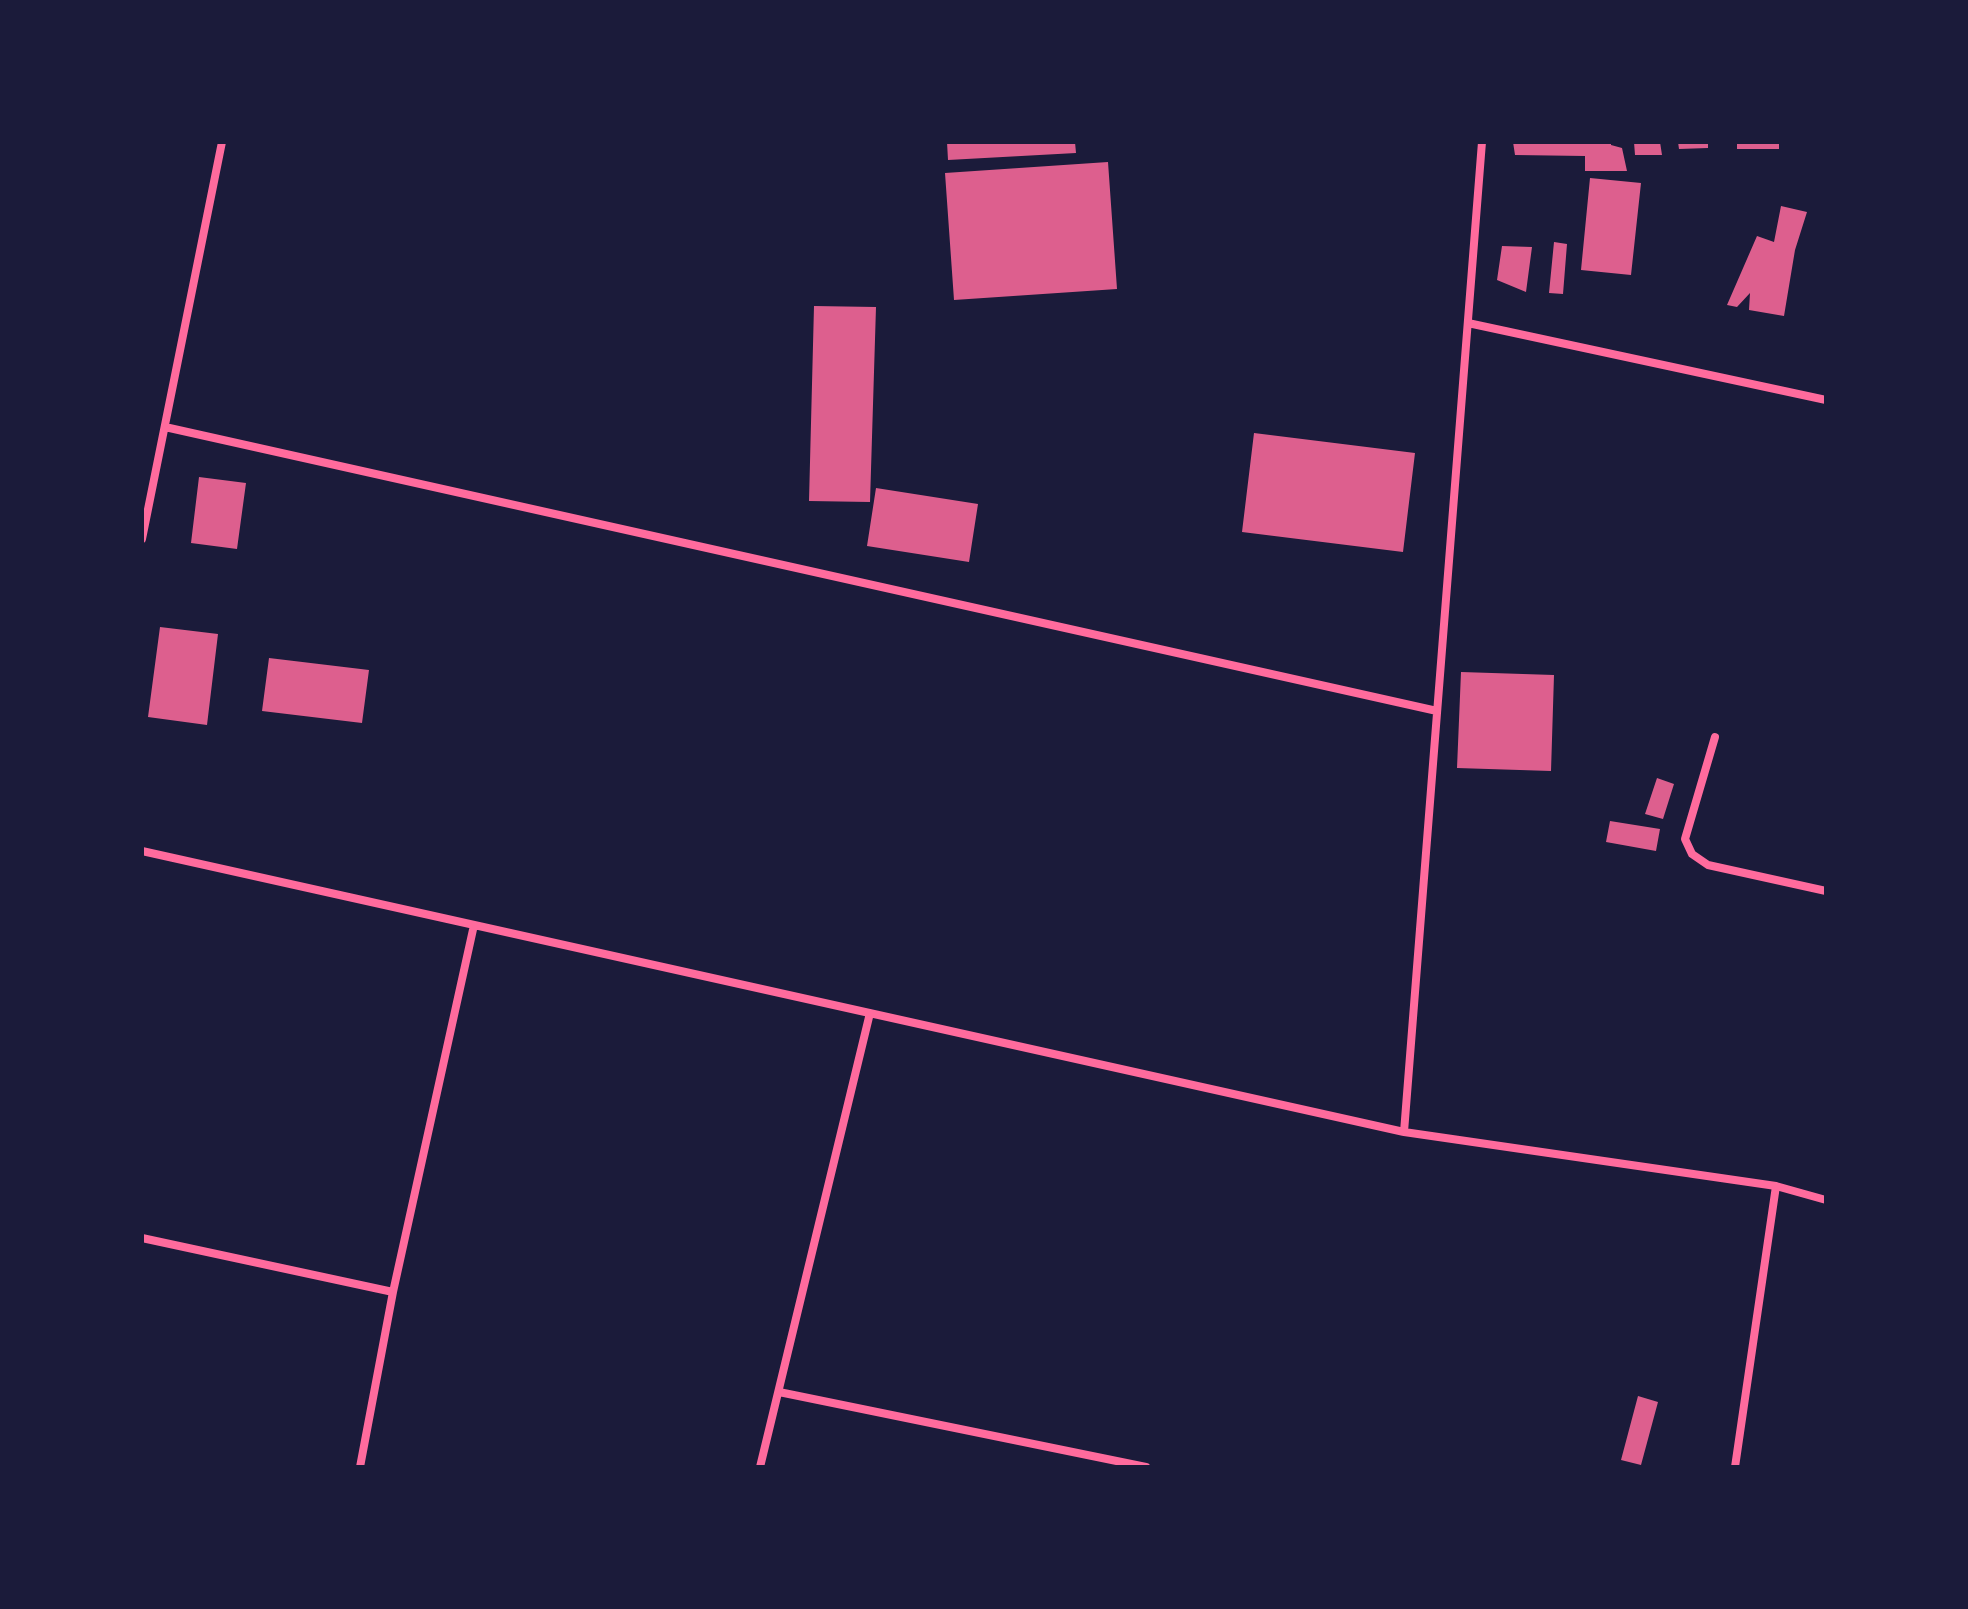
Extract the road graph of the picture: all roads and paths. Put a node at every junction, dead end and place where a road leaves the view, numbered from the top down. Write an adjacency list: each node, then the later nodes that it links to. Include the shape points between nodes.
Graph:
1 (222, 142): 5 (street)
2 (1482, 142): 3 (street)
3 (1468, 323): 4 (street); 7 (street)
4 (1826, 400)
5 (165, 427): 6 (street); 7 (street)
6 (142, 539)
7 (1437, 711): 13 (street)
8 (1715, 737): 10 (street, via 1685,839 1692,854 1708,865)
9 (142, 851): 11 (street)
10 (1826, 891)
11 (474, 925): 12 (street); 17 (street)
12 (870, 1013): 13 (street); 18 (street)
13 (1404, 1132): 14 (street)
14 (1776, 1186): 15 (street); 22 (street)
15 (1826, 1200)
16 (142, 1238): 17 (street)
17 (393, 1292): 19 (street)
18 (779, 1392): 20 (street); 21 (street)
19 (360, 1467)
20 (760, 1467)
21 (1146, 1467)
22 (1735, 1467)

